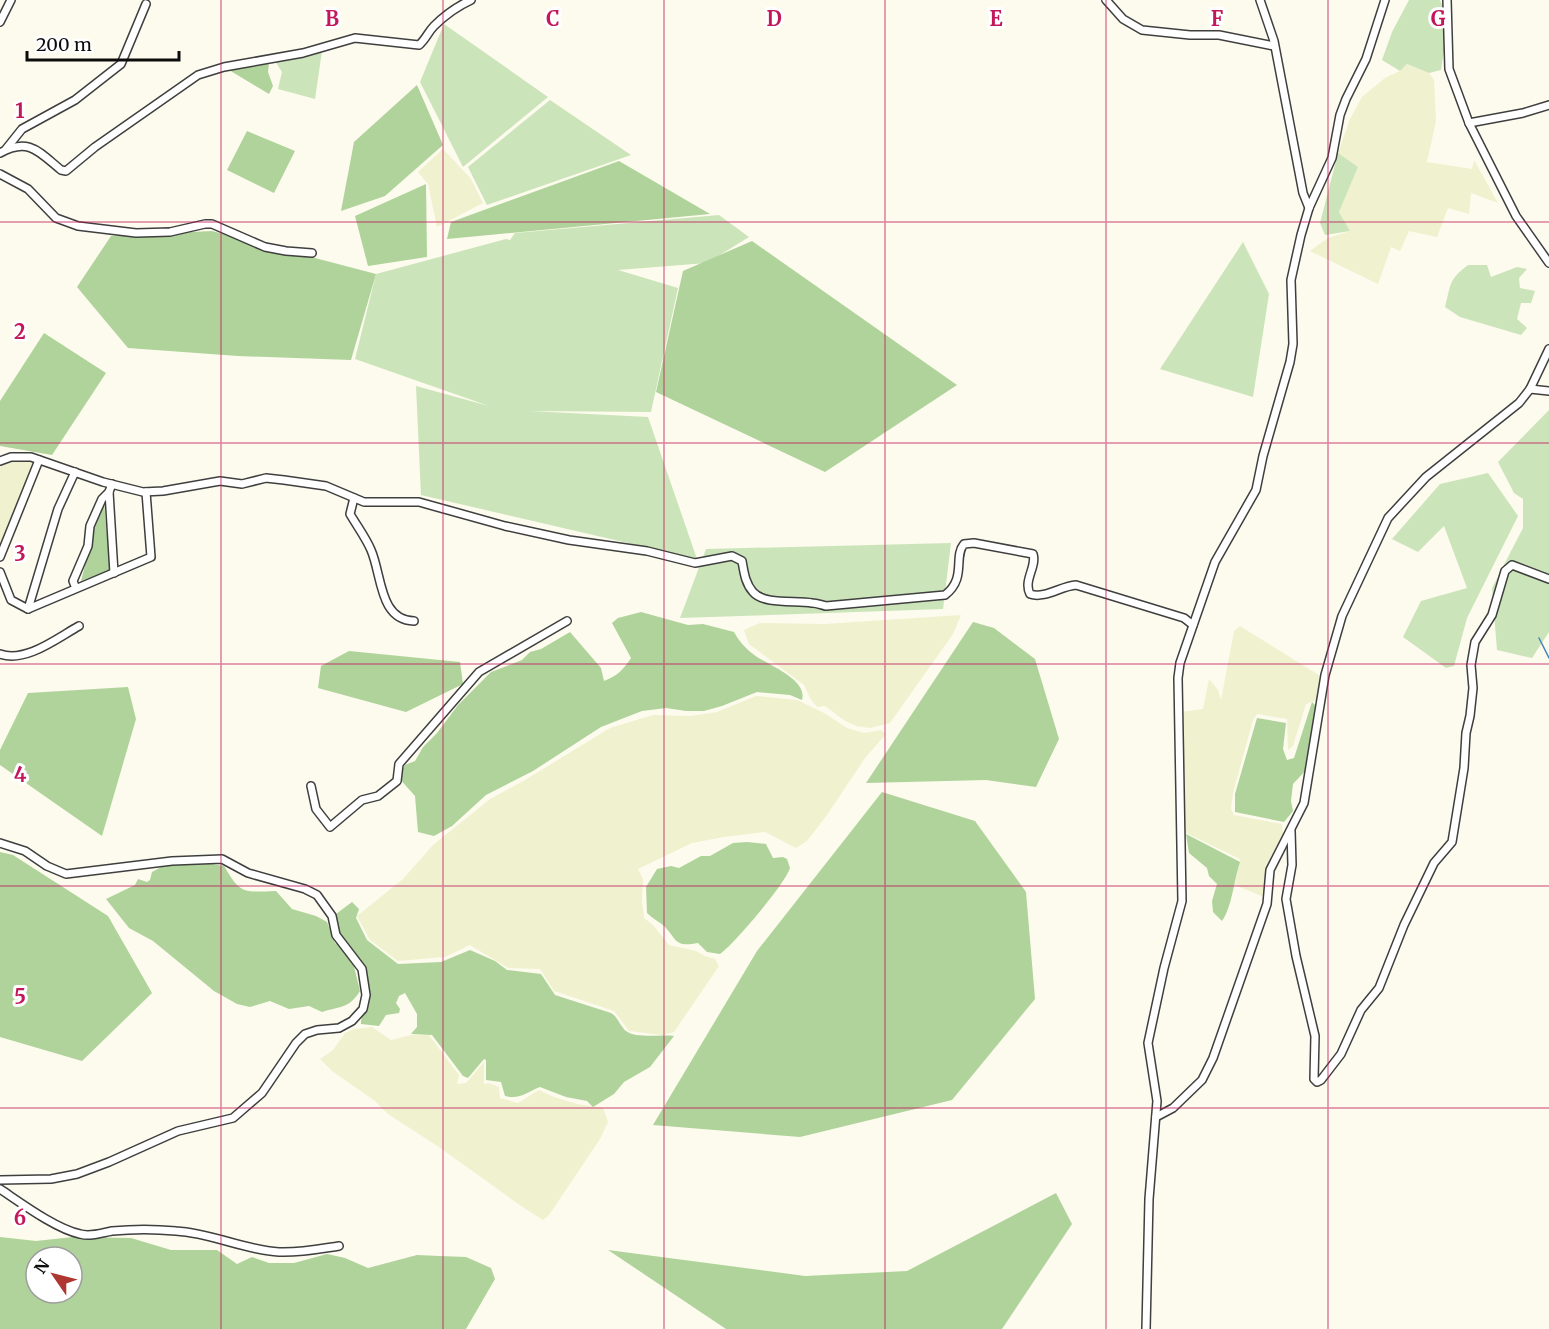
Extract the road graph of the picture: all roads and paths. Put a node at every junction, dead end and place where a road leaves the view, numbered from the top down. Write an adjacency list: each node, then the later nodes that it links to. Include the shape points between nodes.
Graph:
1 (11, 0): 8 (street)
2 (471, 0): 12 (street, via 434,26 419,45 355,38 198,75 66,171 24,145)
3 (1106, 0): 9 (street, via 1124,19 1142,30 1219,35)
4 (1260, 0): 9 (street)
5 (1384, 0): 14 (street, via 1366,59 1343,107 1332,158)
6 (1447, 0): 11 (street, via 1449,69)
7 (146, 4): 12 (street, via 121,64 75,100 22,129)
8 (0, 22)
9 (1274, 46): 14 (street)
10 (1549, 105): 11 (street)
11 (1469, 123): 16 (street, via 1516,216)
12 (2, 152)
13 (0, 174): 15 (street, via 28,189 56,218 78,226 136,233 170,232 212,224 266,247)
14 (1309, 208): 36 (street, via 1291,280 1290,362 1256,490 1215,562)
15 (312, 252)
16 (1549, 263)
17 (1549, 349): 18 (street)
18 (1530, 389): 19 (street); 39 (street, via 1519,403 1426,477 1389,518 1342,616 1325,675 1304,804)
19 (1549, 391)
20 (39, 460): 21 (street, via 12,457); 22 (street); 27 (street)
21 (0, 461)
22 (75, 472): 23 (street); 32 (street, via 58,509)
23 (112, 484): 24 (street); 25 (street)
24 (109, 492): 29 (street); 31 (street, via 90,526 88,546 73,581)
25 (146, 492): 26 (street, via 266,477 326,486); 29 (street, via 151,557)
26 (354, 498): 33 (street, via 350,514 371,550 388,608 406,621); 36 (street, via 419,502 505,526 695,563 732,556 742,561 748,585 759,597 826,606 945,595 958,574 960,548 974,543 1033,554 1030,594 1044,595 1076,585 1184,618)
27 (0, 557)
28 (0, 572): 32 (street, via 11,600)
29 (114, 573): 32 (street)
30 (1549, 579): 39 (street, via 1512,565 1505,572 1492,615 1475,642 1470,717 1452,842 1434,863 1379,988 1361,1010 1341,1054 1317,1082 1315,1036 1286,899 1292,865)
31 (75, 586)
32 (27, 609)
33 (414, 621)
34 (567, 621): 38 (street, via 479,672 399,764 397,781 378,796 362,800 330,827 316,809)
35 (79, 626): 37 (street, via 33,651 8,657)
36 (1193, 626): 41 (street, via 1178,678 1182,901 1148,1043 1156,1087)
37 (0, 654)
38 (311, 786)
39 (1291, 829): 41 (street, via 1270,870 1267,904 1213,1058 1202,1080 1173,1108)
40 (0, 843): 42 (street, via 25,850 66,874 222,859 248,873 305,889 316,895 332,916 336,935 362,969 366,995 363,1009 352,1021 339,1028 305,1034 262,1093 233,1118 178,1131 76,1174 51,1179)
41 (1156, 1117): 45 (street, via 1148,1210)
42 (0, 1180)
43 (0, 1189): 44 (street, via 77,1234 199,1233 280,1252)
44 (339, 1246)
45 (1146, 1329)

